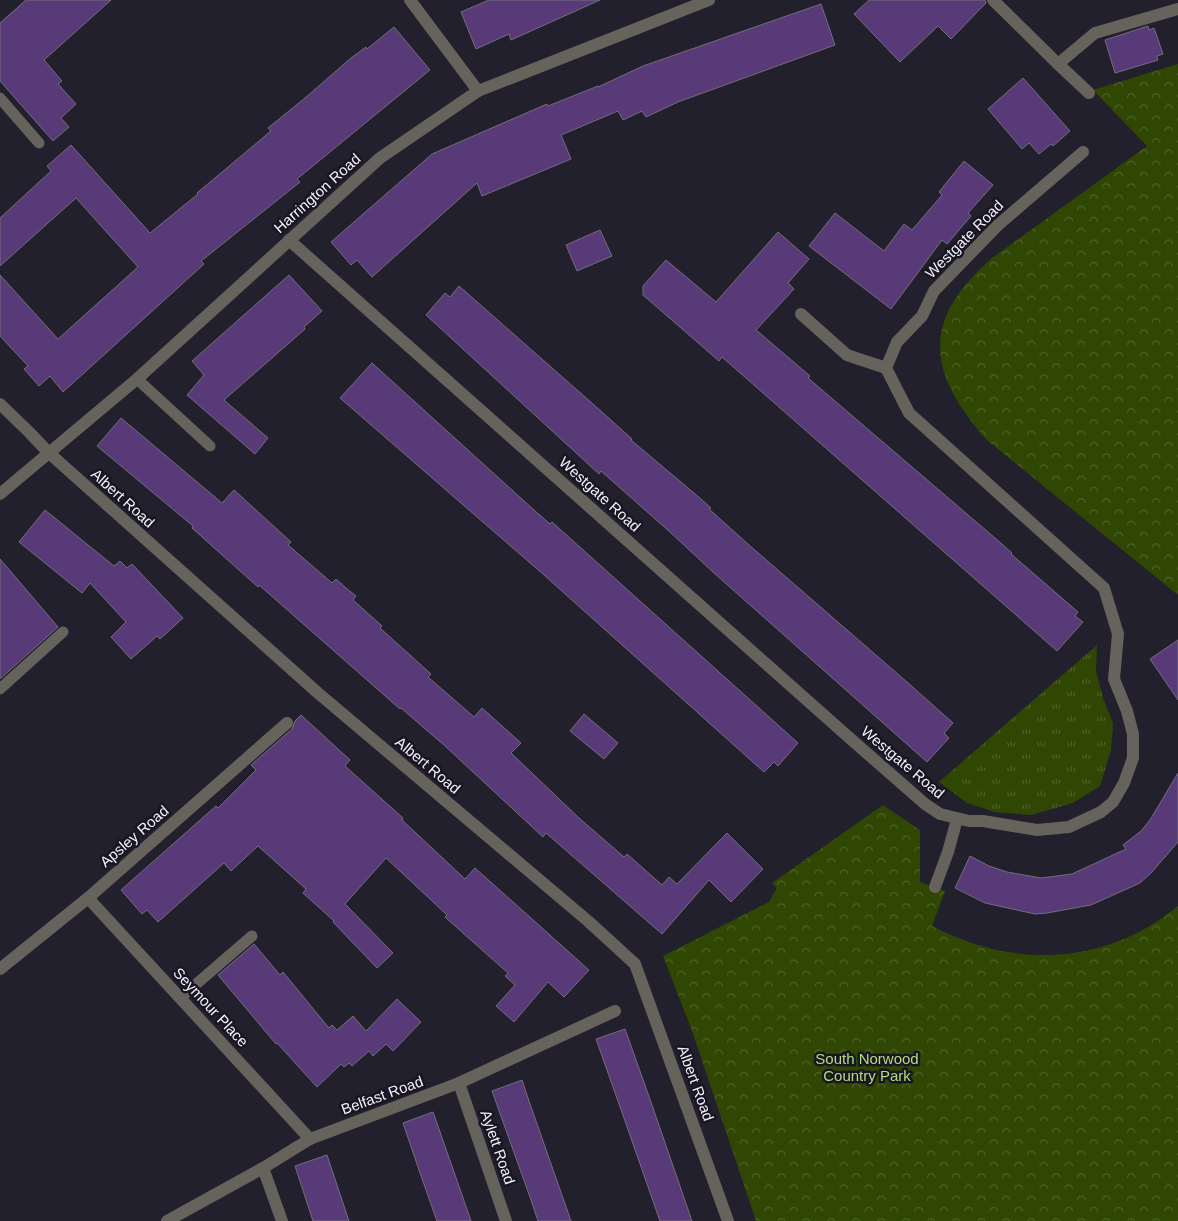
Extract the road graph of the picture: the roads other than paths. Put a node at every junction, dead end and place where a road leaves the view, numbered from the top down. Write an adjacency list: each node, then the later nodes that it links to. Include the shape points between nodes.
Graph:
1 (410, 0): 6 (street)
2 (709, 0): 6 (street, Harrington Road)
3 (993, 0): 5 (street)
4 (1178, 9): 5 (street, via 1095,33)
5 (1058, 64): 7 (street)
6 (478, 91): 11 (street, Harrington Road, via 380,158)
7 (1089, 93)
8 (0, 98): 9 (lane)
9 (39, 143)
10 (1083, 152): 13 (street, Westgate Road, via 997,226 934,291 922,316 897,342)
11 (289, 240): 14 (street, Harrington Road); 22 (street, Westgate Road, via 853,742 925,804 940,814)
12 (801, 314): 13 (street, via 847,354)
13 (886, 368): 22 (street, Westgate Road, via 909,413 1104,588 1118,634 1114,679 1133,734 1133,758 1113,802 1084,821 1054,829 1037,830)
14 (137, 379): 16 (lane); 17 (street, Harrington Road)
15 (0, 404): 17 (street, Albert Road)
16 (210, 446)
17 (49, 453): 18 (street, Harrington Road); 35 (street, Albert Road, via 318,693 635,964)
18 (0, 494)
19 (63, 632): 20 (lane)
20 (0, 689)
21 (287, 723): 24 (street, Apsley Road)
22 (957, 819): 23 (street)
23 (935, 887)
24 (88, 898): 26 (street, Apsley Road); 27 (street, Seymour Place)
25 (252, 936): 27 (lane)
26 (0, 969)
27 (180, 998): 30 (street, Seymour Place)
28 (615, 1011): 29 (street, Belfast Road)
29 (459, 1083): 30 (street, Belfast Road); 34 (street, Aylett Road)
30 (310, 1139): 31 (street, Belfast Road)
31 (263, 1168): 32 (street, Belfast Road); 33 (street)
32 (167, 1221)
33 (282, 1221)
34 (506, 1221)
35 (728, 1221)

